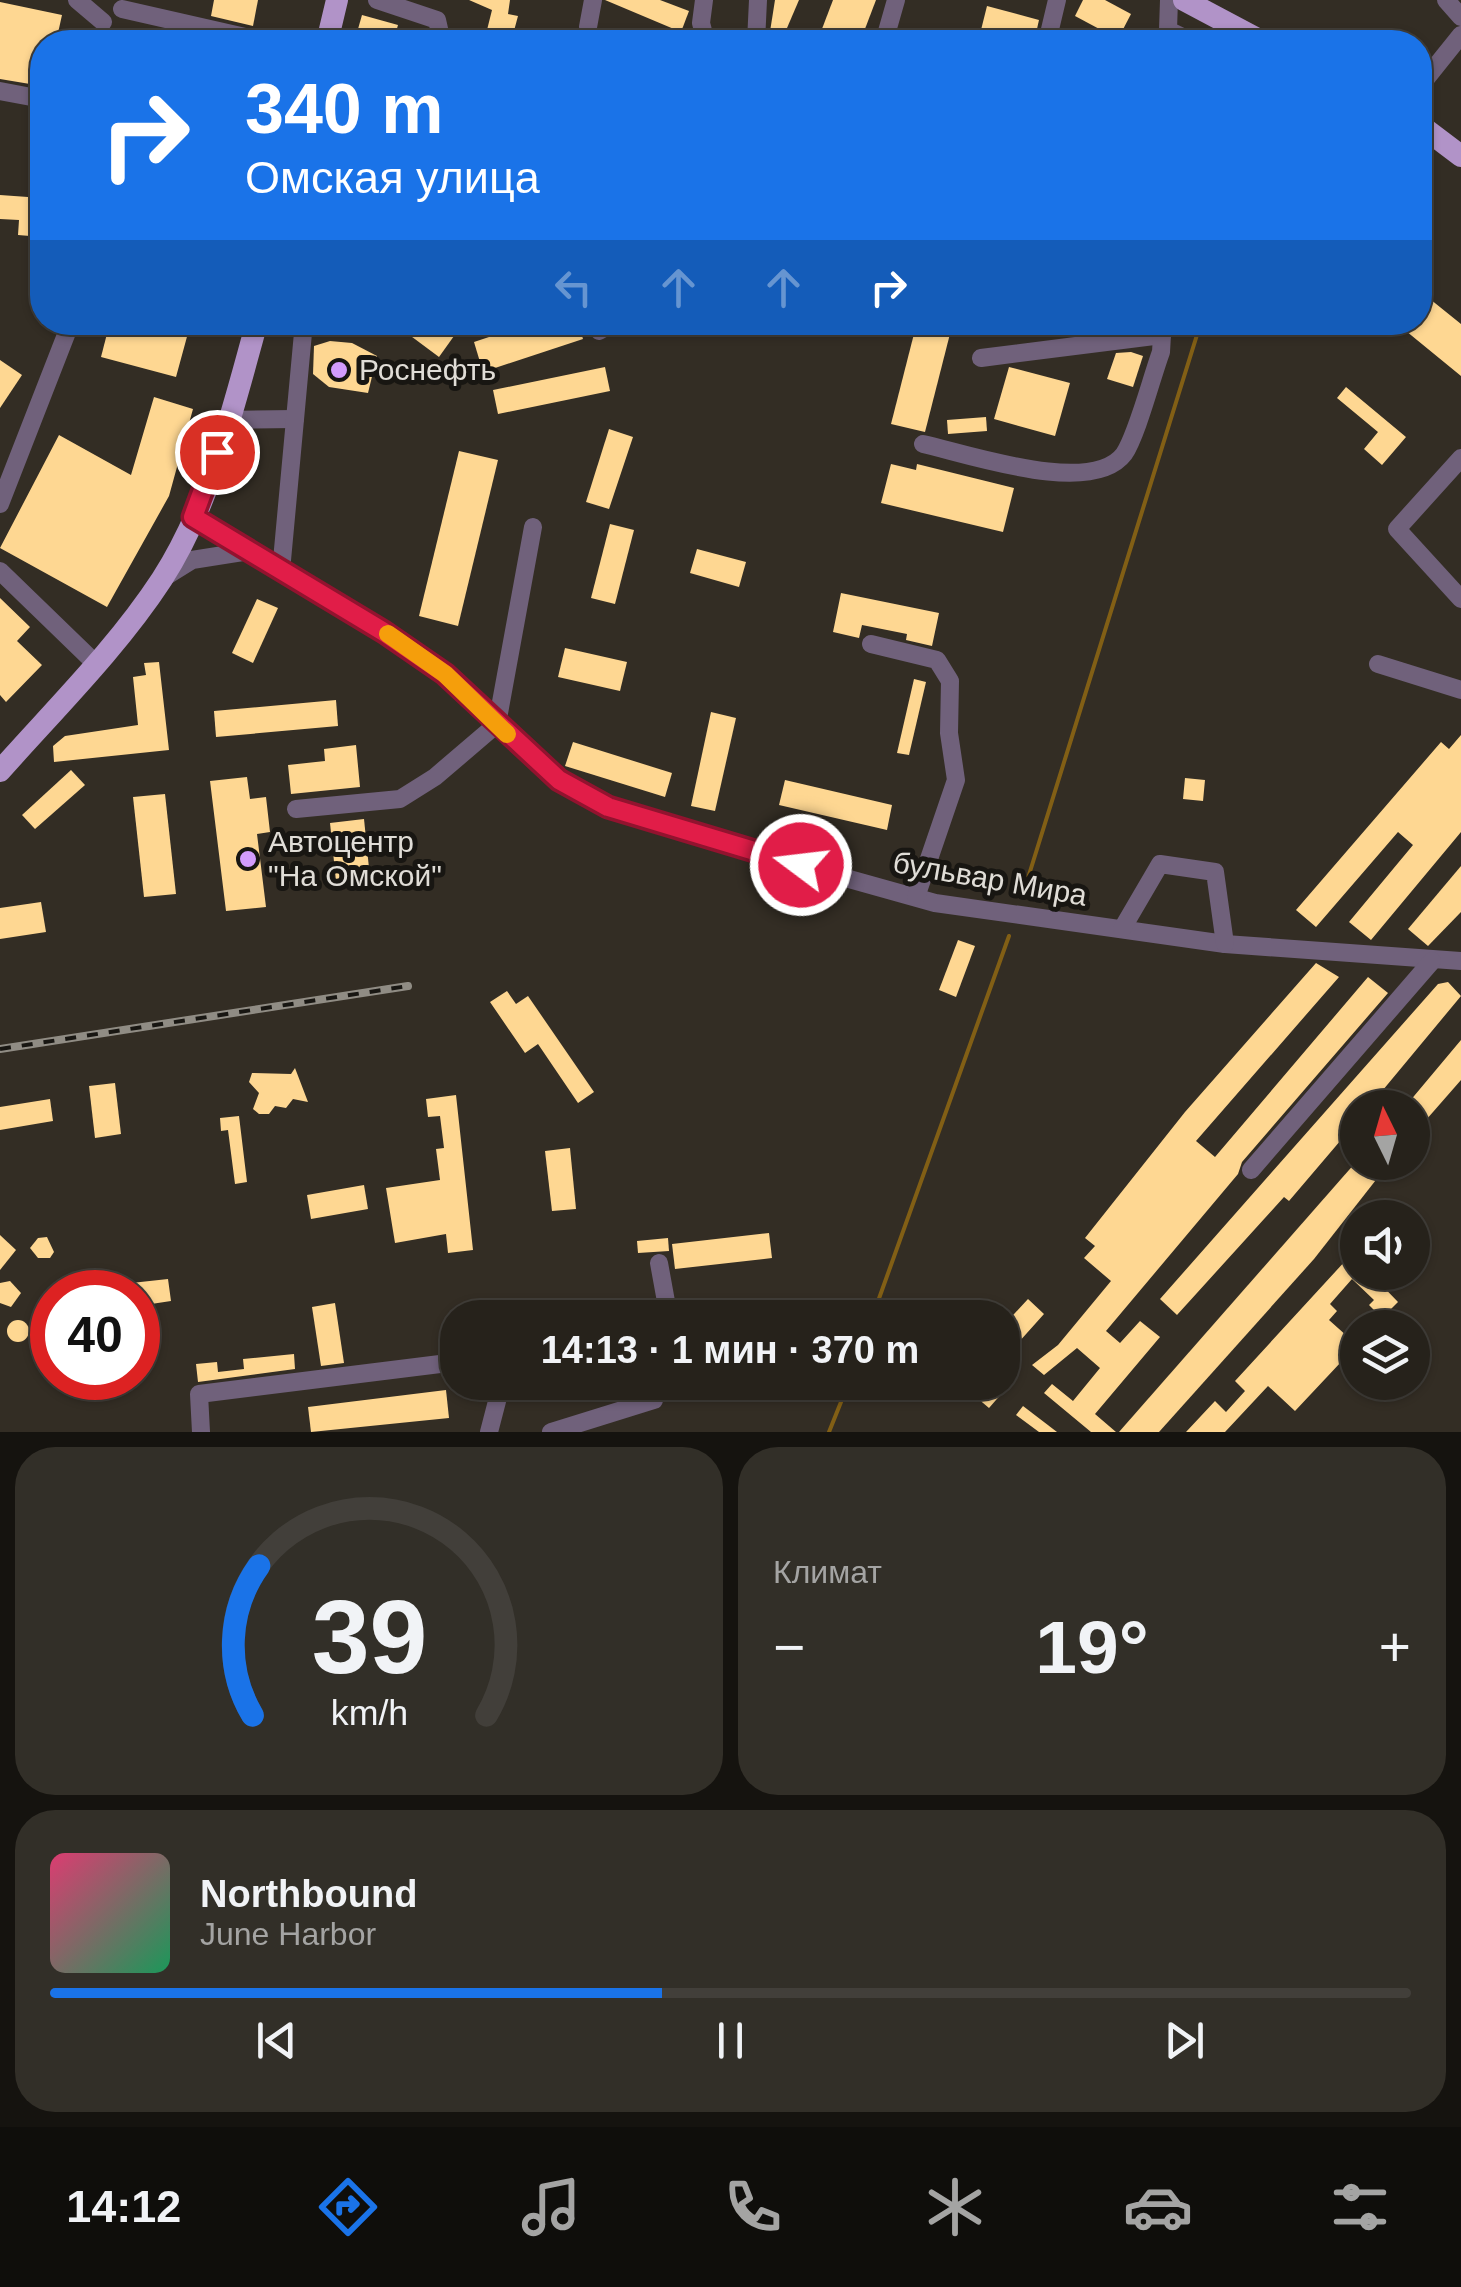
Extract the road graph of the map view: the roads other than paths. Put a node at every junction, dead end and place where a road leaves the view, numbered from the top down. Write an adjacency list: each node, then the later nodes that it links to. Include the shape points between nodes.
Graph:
1 (77, 0): 14 (street)
2 (337, 0): 17 (main road)
3 (377, 0): 18 (street, via 438,20)
4 (593, 0): 15 (street)
5 (704, 0): 19 (street)
6 (758, 0): 20 (street)
7 (896, 0): 21 (street)
8 (1057, 0): 22 (street)
9 (1169, 0): 23 (street)
10 (1184, 0): 24 (main road)
11 (1446, 0): 13 (street)
12 (122, 9): 16 (street)
13 (1461, 17)
14 (103, 22)
15 (588, 27)
16 (214, 30)
17 (329, 30)
18 (440, 30)
19 (703, 30)
20 (757, 30)
21 (887, 30)
22 (1049, 30)
23 (1168, 30)
24 (1233, 30)
25 (1461, 36): 26 (street)
26 (1432, 71)
27 (0, 91): 28 (street)
28 (30, 97)
29 (1432, 134): 30 (main road)
30 (1461, 156)
31 (66, 335): 41 (street)
32 (254, 335): 38 (main road)
33 (303, 335): 37 (street)
34 (1125, 335): 36 (street)
35 (1162, 335): 39 (street, via 1124,455 1101,468 1072,476)
36 (981, 358)
37 (295, 419): 38 (street); 46 (street)
38 (230, 420): 42 (main road)
39 (923, 444)
40 (1461, 458): 48 (street, via 1396,529)
41 (0, 504)
42 (193, 517): 44 (street, бульвар Мира); 47 (main road)
43 (532, 527): 53 (street)
44 (249, 551): 46 (street, бульвар Мира); 47 (street, via 192,560)
45 (0, 571): 50 (street)
46 (282, 571): 53 (street, бульвар Мира, via 445,674)
47 (162, 578): 50 (main road)
48 (1461, 599)
49 (871, 644): 56 (street, via 937,660 950,680 956,780)
50 (95, 663): 54 (main road)
51 (1378, 664): 52 (street)
52 (1461, 690)
53 (497, 724): 55 (street, via 400,799); 56 (street, бульвар Мира, via 559,780 608,807)
54 (0, 771)
55 (296, 809)
56 (916, 897): 57 (street, бульвар Мира)
57 (1122, 929): 58 (street, бульвар Мира); 58 (street, via 1160,864 1214,872)
58 (1225, 944): 59 (street, бульвар Мира)
59 (1432, 961): 60 (street, бульвар Мира); 61 (street)
60 (1461, 962)
61 (1251, 1170)
62 (660, 1263): 63 (street)
63 (666, 1300)
64 (440, 1364): 67 (street, via 199,1394)
65 (497, 1400): 68 (street)
66 (654, 1400): 69 (street)
67 (200, 1432)
68 (489, 1432)
69 (550, 1432)

